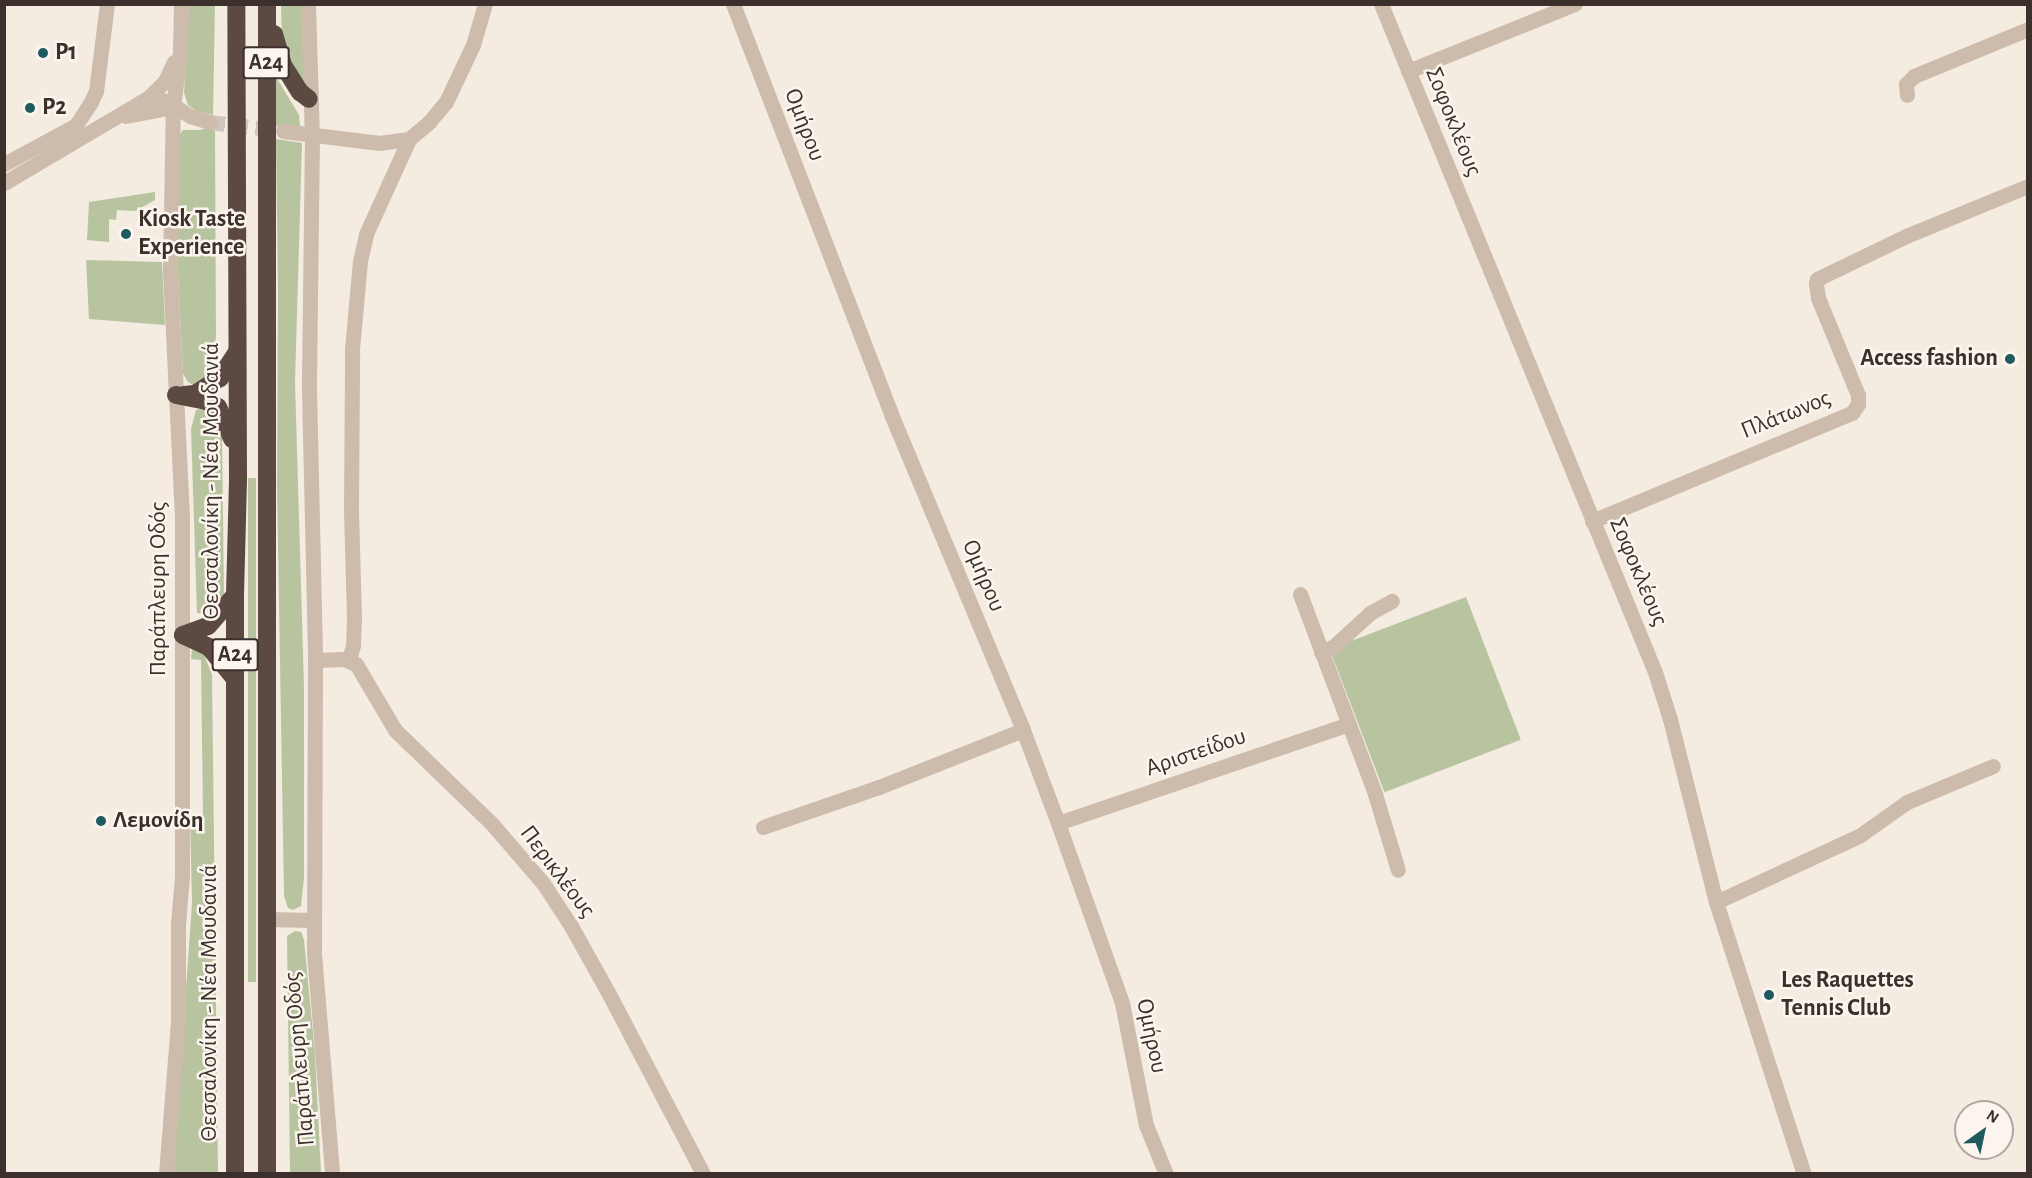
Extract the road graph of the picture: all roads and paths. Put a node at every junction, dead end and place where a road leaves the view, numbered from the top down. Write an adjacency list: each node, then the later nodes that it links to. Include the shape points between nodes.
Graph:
1 (107, 4): 23 (street, via 92,102 76,125)
2 (181, 4): 12 (street, Παράπλευρη Οδός)
3 (236, 4): 26 (highway, Θεσσαλονίκη - Νέα Μουδανιά / Α24)
4 (267, 4): 45 (highway, Α24)
5 (272, 4): 16 (highway, via 279,57 300,92)
6 (308, 4): 16 (street, Παράπλευρη Οδός)
7 (485, 4): 22 (street, via 472,45 446,102)
8 (733, 4): 39 (street, Ομήρου, via 904,445)
9 (1381, 4): 13 (street, Σοφοκλέους)
10 (1575, 4): 13 (street)
11 (2028, 29): 14 (street, via 1914,76 1906,84)
12 (180, 52): 15 (street, via 165,81); 17 (street, Παράπλευρη Οδός)
13 (1408, 71): 29 (street, Σοφοκλέους)
14 (1907, 95)
15 (148, 98): 17 (street, via 162,99); 18 (street)
16 (309, 99): 21 (street, Παράπλευρη Οδός)
17 (173, 107): 18 (street); 19 (street); 27 (street, Παράπλευρη Οδός, via 170,271)
18 (118, 118): 24 (street)
19 (210, 122)
20 (283, 131): 21 (street)
21 (312, 136): 22 (street, via 378,143); 35 (street, Παράπλευρη Οδός, via 309,389)
22 (409, 138): 36 (street, via 366,234 357,283 352,350 354,618)
23 (4, 164)
24 (4, 183)
25 (2028, 186): 29 (street, Πλάτωνος, via 1906,236 1818,279 1818,298 1858,395 1852,413)
26 (236, 353): 27 (highway, via 220,378 208,387 195,394); 28 (highway, Θεσσαλονίκη - Νέα Μουδανιά / Α24)
27 (176, 395): 28 (highway, via 218,407 230,429); 33 (street, Παράπλευρη Οδός)
28 (238, 480): 31 (highway, Θεσσαλονίκη - Νέα Μουδανιά / Α24)
29 (1592, 521): 44 (street, Σοφοκλέους, via 1662,692)
30 (1300, 594): 34 (street)
31 (235, 596): 33 (highway, via 208,626); 37 (highway, Θεσσαλονίκη - Νέα Μουδανιά / Α24)
32 (1392, 602): 34 (street, via 1370,613 1333,647)
33 (183, 635): 37 (highway, via 209,646); 48 (street, Παράπλευρη Οδός, via 178,1020)
34 (1321, 652): 38 (street)
35 (315, 660): 36 (street); 46 (street, Παράπλευρη Οδός)
36 (349, 660): 51 (street, Περικλέους, via 360,669 395,730 492,824 543,883 609,994)
37 (235, 678): 47 (highway, Θεσσαλονίκη - Νέα Μουδανιά / Α24)
38 (1349, 724): 41 (street, Αριστείδου); 43 (street)
39 (1023, 730): 41 (street, Ομήρου); 42 (street, via 879,787)
40 (1994, 766): 44 (street, via 1907,802 1859,836)
41 (1058, 823): 52 (street, Ομήρου, via 1119,994 1146,1125)
42 (763, 827)
43 (1398, 870)
44 (1716, 902): 53 (street, Σοφοκλέους)
45 (267, 919): 46 (street); 49 (highway, Α24)
46 (313, 920): 50 (street, Παράπλευρη Οδός)
47 (235, 1172)
48 (166, 1173)
49 (267, 1173)
50 (332, 1173)
51 (703, 1173)
52 (1166, 1173)
53 (1804, 1173)

